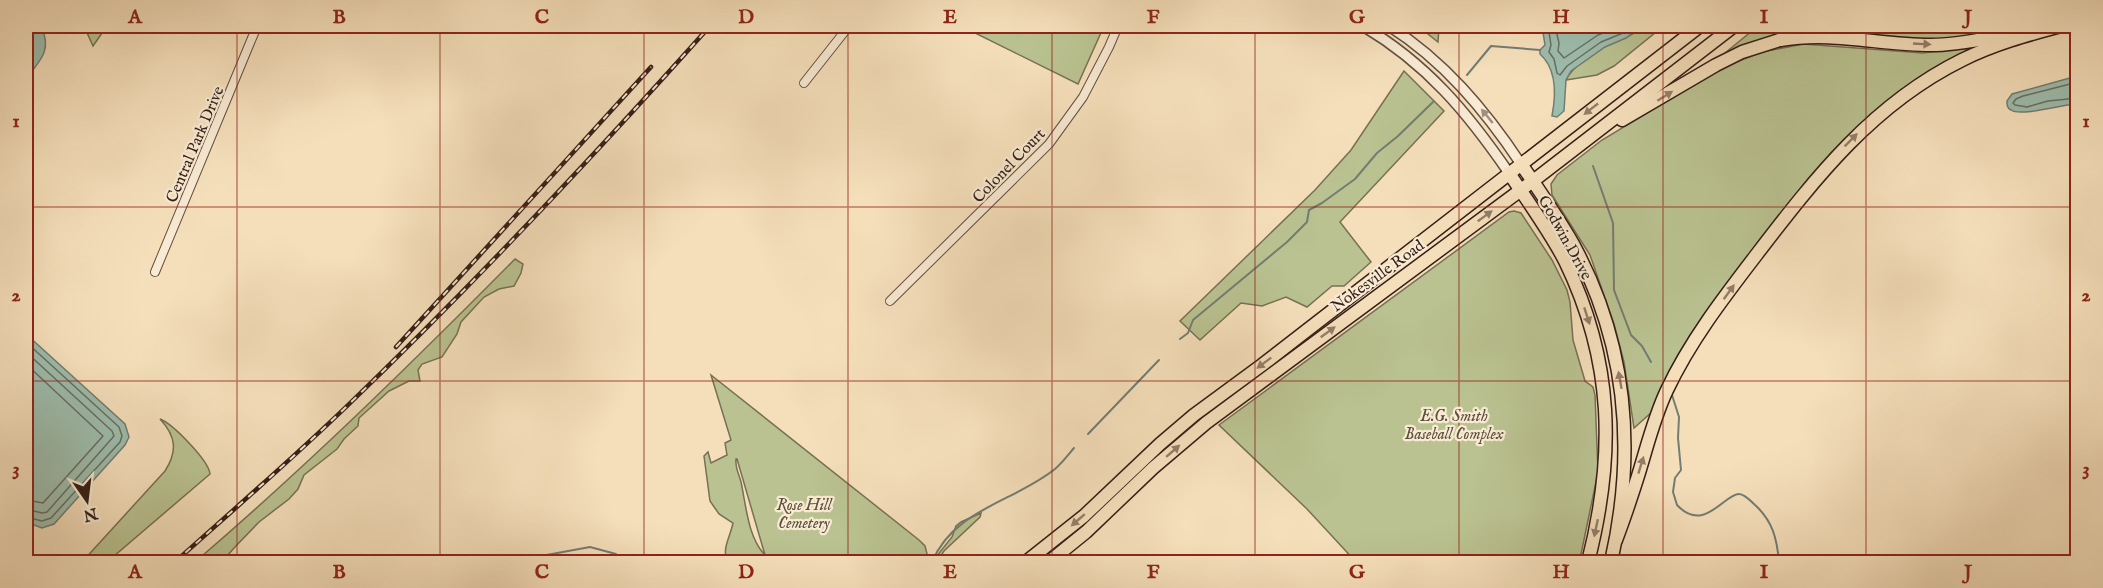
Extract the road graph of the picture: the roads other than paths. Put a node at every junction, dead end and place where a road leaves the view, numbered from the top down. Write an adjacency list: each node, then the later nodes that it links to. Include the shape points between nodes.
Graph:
1 (257, 26): 17 (street, Central Park Drive)
2 (849, 26): 11 (street)
3 (1118, 26): 18 (street, Colonel Court, via 1083,97 1049,144)
4 (1363, 26): 14 (street, Godwin Drive, via 1400,51 1447,92 1483,134)
5 (1389, 26): 13 (street, Godwin Drive, one-way to 5, via 1467,92 1425,52)
6 (1699, 26): 13 (main road, Nokesville Road, one-way to 13)
7 (1734, 26): 12 (main road, Nokesville Road)
8 (1824, 26): 10 (main road)
9 (2059, 26): 10 (main road, one-way to 9, via 1830,36 1947,45); 19 (main road, one-way to 9, via 1661,404 1680,365 1701,330 1806,190 1867,124 1923,82 1989,48)
10 (1780, 40): 12 (main road, one-way to 10, via 1716,65)
11 (804, 83)
12 (1595, 134): 15 (main road, Nokesville Road)
13 (1521, 164): 14 (main road, Nokesville Road); 15 (main road, Godwin Drive)
14 (1509, 173): 16 (main road, Godwin Drive); 20 (main road, Nokesville Road, one-way to 20, via 1194,415 1084,516)
15 (1533, 181): 16 (main road, Nokesville Road); 19 (main road, Godwin Drive, one-way to 15, via 1626,449 1616,361 1599,301 1585,269)
16 (1520, 190): 21 (main road, Nokesville Road, one-way to 16, via 1206,423); 22 (main road, Godwin Drive, one-way to 22, via 1551,236 1573,279 1601,373 1607,454)
17 (155, 272)
18 (890, 302)
19 (1616, 540): 23 (main road, Godwin Drive)
20 (1026, 562)
21 (1049, 562)
22 (1588, 562)
23 (1611, 562)

